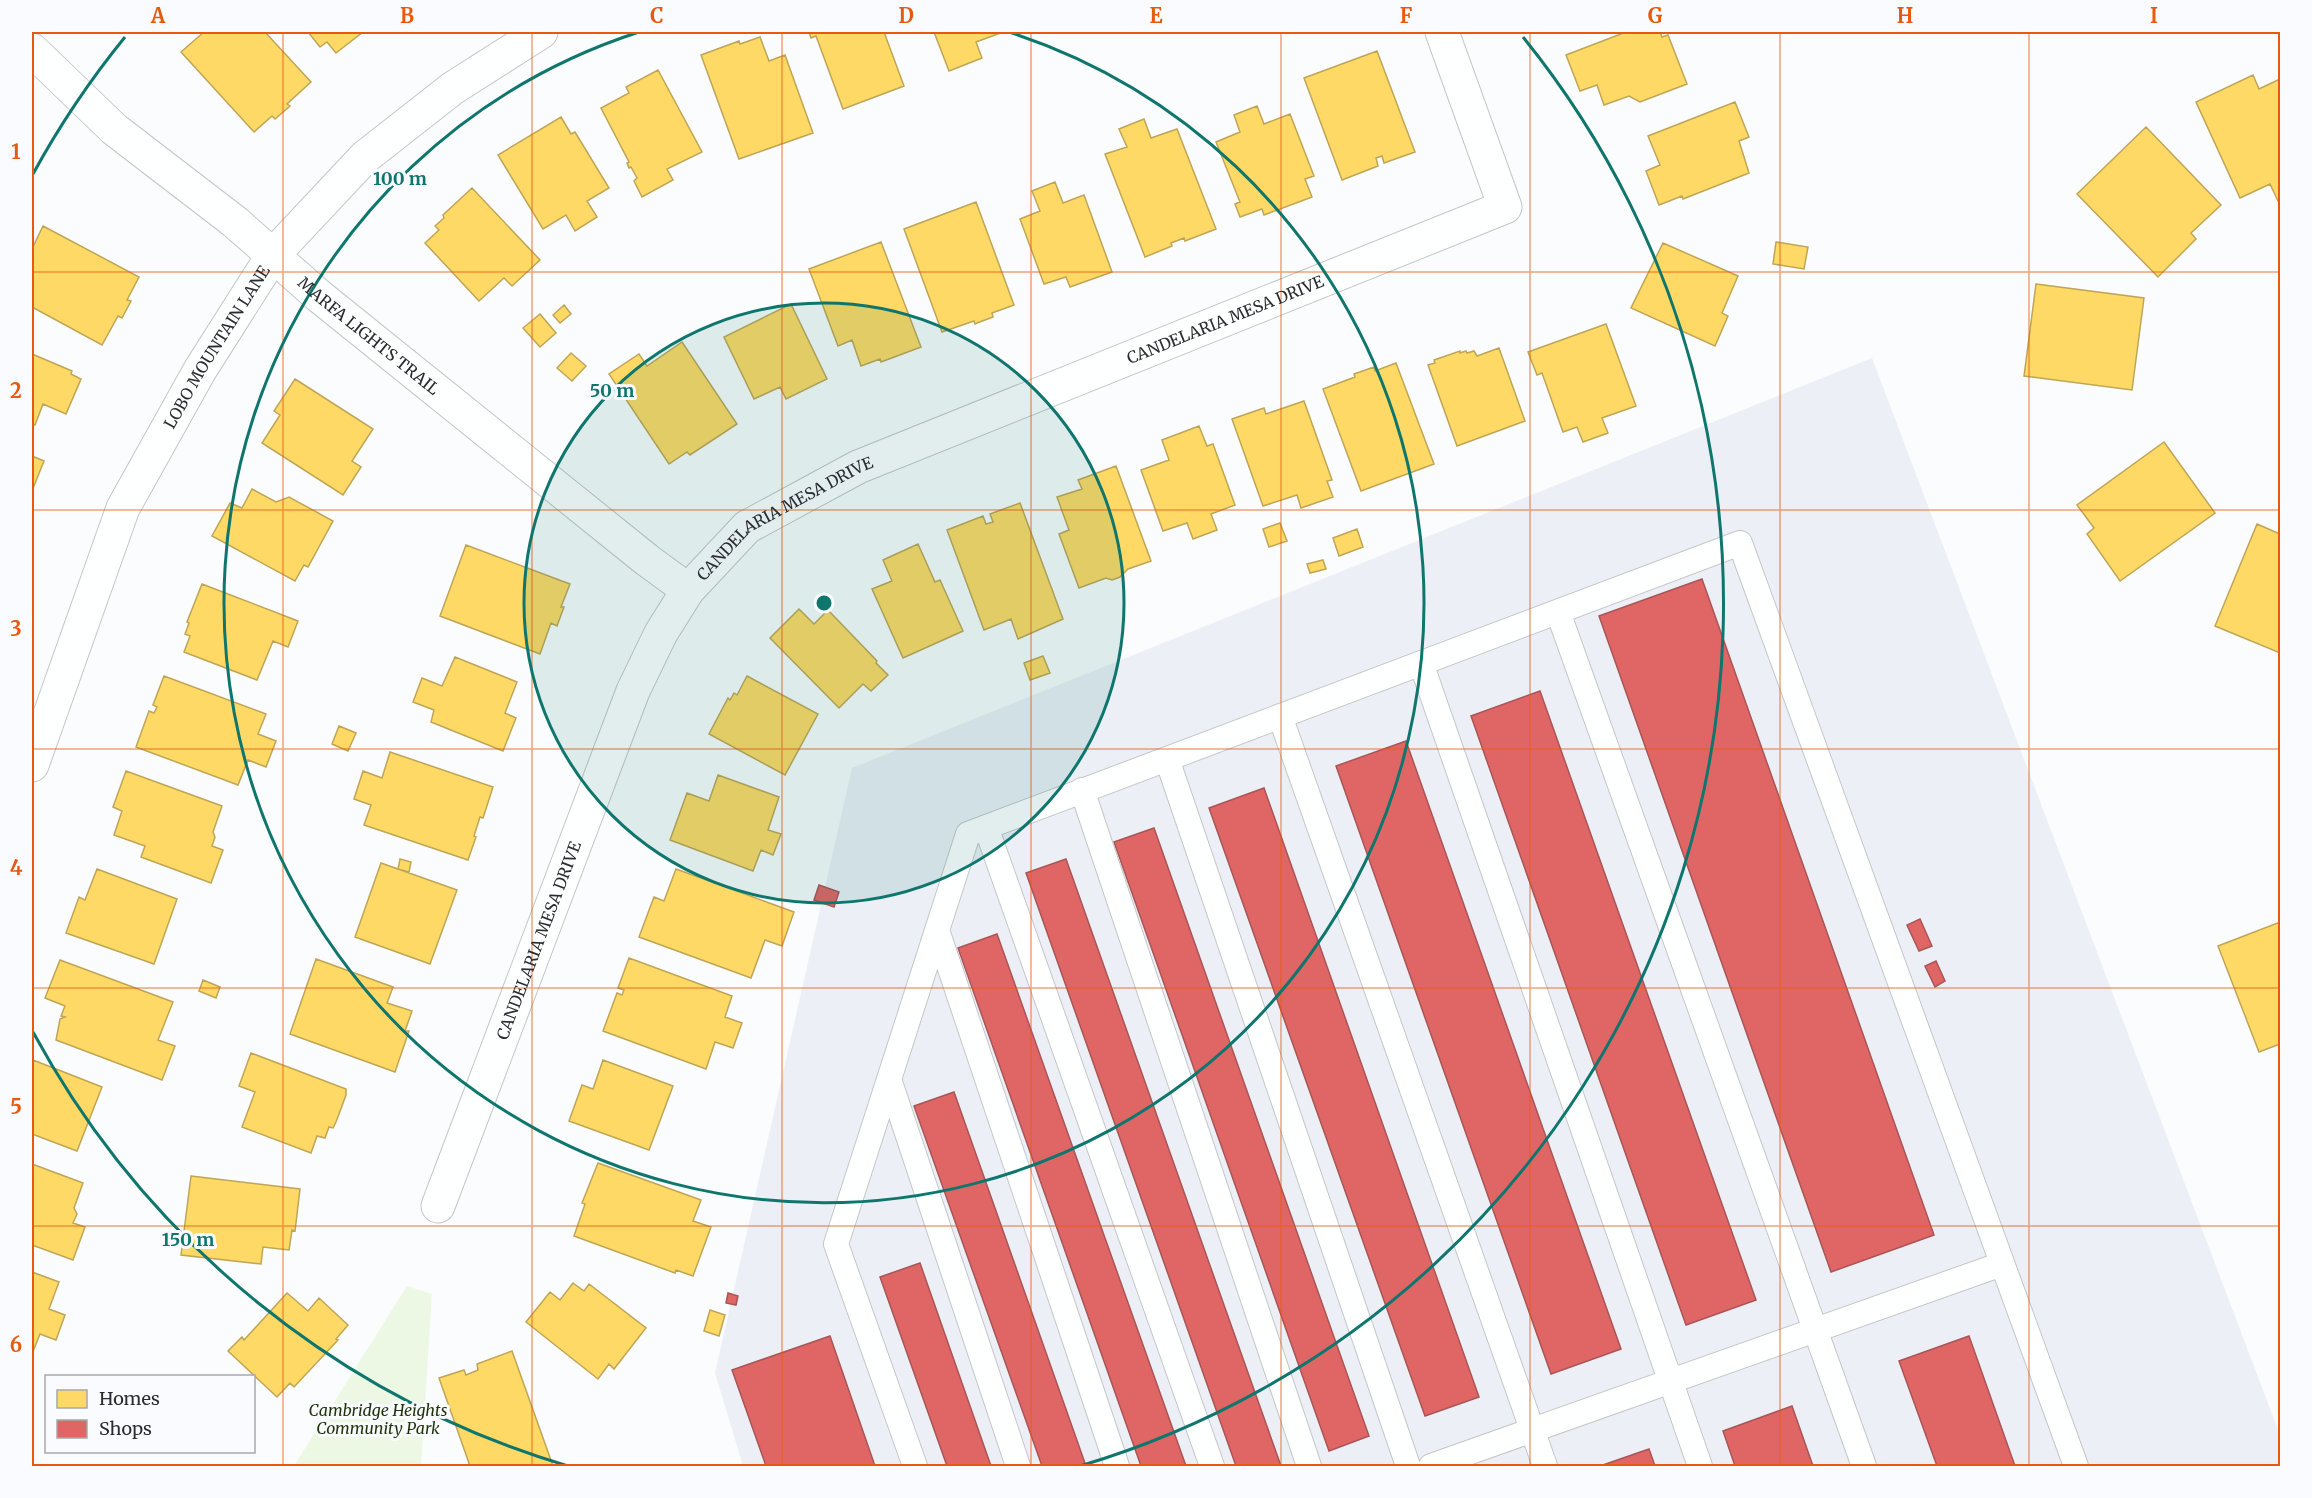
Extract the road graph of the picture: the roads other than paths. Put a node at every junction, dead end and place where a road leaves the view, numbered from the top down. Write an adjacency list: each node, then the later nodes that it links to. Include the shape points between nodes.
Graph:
1 (541, 32): 4 (street, LOBO MOUNTAIN LANE, via 453,88 365,157)
2 (1442, 32): 5 (street, CANDELARIA MESA DRIVE, via 1505,207 858,467 747,527)
3 (32, 50): 4 (street, MARFA LIGHTS TRAIL, via 114,129)
4 (273, 255): 5 (street, MARFA LIGHTS TRAIL, via 646,560); 10 (street, LOBO MOUNTAIN LANE, via 200,370 123,508)
5 (688, 590): 15 (street, CANDELARIA MESA DRIVE, via 661,633 612,744)
6 (1558, 612): 7 (lane); 16 (lane, via 1740,543); 17 (lane)
7 (1420, 663): 8 (lane); 18 (lane)
8 (1280, 716): 9 (lane); 19 (lane)
9 (1167, 759): 11 (lane); 25 (lane)
10 (32, 765)
11 (1082, 790): 12 (lane); 24 (lane)
12 (987, 827): 13 (lane, via 968,834); 23 (lane)
13 (937, 930): 14 (lane); 22 (lane)
14 (889, 1079): 20 (lane, via 836,1244); 21 (lane)
15 (438, 1206)
16 (2002, 1264): 17 (lane); 30 (lane)
17 (1814, 1331): 18 (lane); 29 (lane)
18 (1670, 1382): 19 (lane); 28 (lane)
19 (1533, 1430): 26 (lane); 27 (lane)
20 (915, 1467)
21 (1018, 1467)
22 (1117, 1467)
23 (1212, 1467)
24 (1309, 1467)
25 (1408, 1467)
26 (1431, 1467)
27 (1545, 1467)
28 (1700, 1467)
29 (1864, 1467)
30 (2076, 1467)

